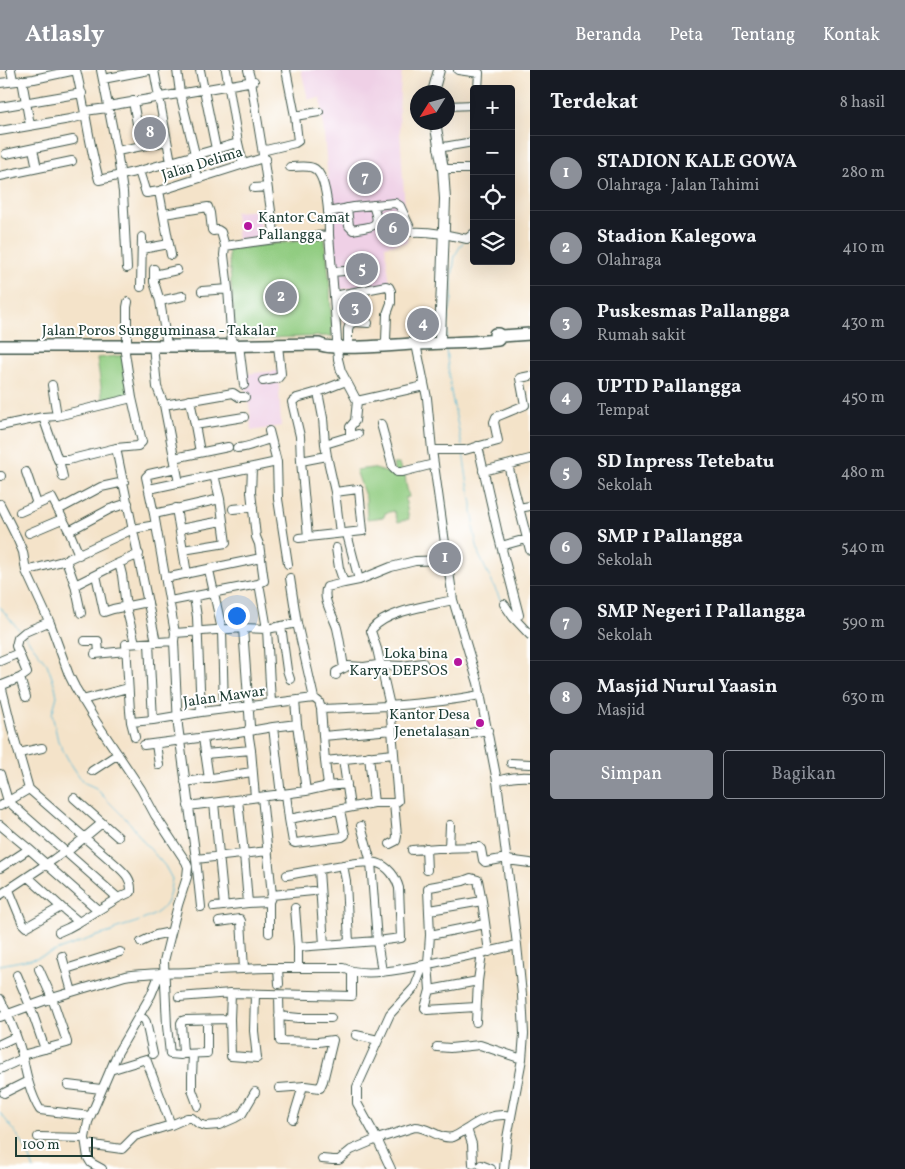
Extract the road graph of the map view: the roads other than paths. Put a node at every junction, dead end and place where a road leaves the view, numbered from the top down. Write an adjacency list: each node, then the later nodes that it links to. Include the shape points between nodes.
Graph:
1 (11, 70): 19 (street)
2 (33, 70): 17 (street)
3 (76, 70): 15 (street); 26 (street)
4 (101, 70): 18 (street)
5 (149, 70): 18 (street)
6 (154, 70): 28 (street)
7 (177, 70): 27 (street)
8 (200, 70): 25 (street)
9 (226, 70): 22 (street)
10 (248, 70): 20 (street)
11 (252, 70): 20 (street)
12 (286, 70): 37 (street)
13 (438, 70): 23 (main road)
14 (458, 70): 16 (street)
15 (58, 72): 17 (street)
16 (478, 72): 24 (street)
17 (34, 79): 19 (street)
18 (103, 79): 33 (street)
19 (18, 80): 21 (street); 30 (street)
20 (253, 81): 22 (street); 49 (street)
21 (0, 82)
22 (228, 85): 25 (street); 43 (street)
23 (435, 85)
24 (478, 85)
25 (203, 89): 27 (street); 46 (street)
26 (82, 93): 30 (street); 36 (street)
27 (180, 93): 28 (street); 52 (street)
28 (158, 97): 29 (street); 42 (street)
29 (132, 101): 33 (street); 45 (street)
30 (25, 103): 34 (street); 38 (street)
31 (470, 105): 32 (street)
32 (455, 106)
33 (108, 107): 36 (street); 50 (street)
34 (0, 108)
35 (319, 112): 37 (street)
36 (86, 113): 38 (street, via 70,120); 63 (street, via 99,180)
37 (295, 116): 49 (street, via 297,142)
38 (30, 125): 40 (street)
39 (435, 130): 47 (main road)
40 (0, 131)
41 (74, 140): 48 (street)
42 (167, 141): 45 (street); 55 (street)
43 (238, 143): 46 (street); 56 (street)
44 (470, 143): 47 (street)
45 (141, 146): 50 (street)
46 (216, 148): 52 (street)
47 (438, 148): 59 (main road)
48 (33, 149): 51 (street); 58 (street)
49 (264, 149): 53 (street)
50 (117, 151): 63 (street)
51 (6, 154)
52 (193, 155): 55 (street); 64 (street)
53 (265, 159): 56 (street, Jalan Delima); 65 (street); 72 (street)
54 (72, 161): 58 (street)
55 (171, 162): 61 (street)
56 (243, 164): 64 (street, Jalan Delima)
57 (290, 167): 70 (street, via 312,167 318,172)
58 (37, 168): 62 (street)
59 (442, 169): 60 (street); 73 (main road, via 445,199)
60 (470, 169)
61 (140, 171): 63 (street); 67 (street, Jalan Delima, via 146,193)
62 (0, 176)
63 (120, 176): 82 (street)
64 (197, 178): 67 (street, Jalan Delima)
65 (267, 187): 66 (street); 72 (street)
66 (254, 188)
67 (159, 191): 71 (street)
68 (373, 205): 69 (street); 69 (street, via 375,223 353,230 349,226); 73 (street, via 396,203 412,232)
69 (347, 208): 70 (street)
70 (328, 212): 74 (street)
71 (164, 214): 78 (street); 79 (street, via 208,207 212,230 221,232)
72 (273, 216): 77 (street)
73 (443, 234): 75 (street, via 464,239); 96 (main road)
74 (329, 235): 77 (street); 85 (street)
75 (470, 236)
76 (142, 238): 80 (street)
77 (277, 239): 79 (street)
78 (169, 244): 80 (street); 81 (street)
79 (225, 246): 87 (street)
80 (142, 249): 86 (street)
81 (171, 255)
82 (127, 268)
83 (177, 270): 91 (street, via 154,272)
84 (356, 270): 85 (street)
85 (332, 272): 90 (street)
86 (141, 287)
87 (228, 289): 88 (street); 101 (street)
88 (202, 291)
89 (183, 296): 91 (street)
90 (334, 296): 95 (street, via 389,287 391,303); 97 (street)
91 (160, 301): 100 (street)
92 (128, 302): 104 (street)
93 (368, 323): 97 (street, via 350,324)
94 (530, 334): 96 (highway)
95 (386, 340): 96 (highway, Jalan Poros Sungguminasa - Takalar); 97 (highway, Jalan Poros Sungguminasa - Takalar)
96 (446, 340): 98 (highway, Jalan Poros Sungguminasa - Takalar)
97 (341, 343): 98 (highway, Jalan Poros Sungguminasa - Takalar, via 378,346); 102 (highway, Jalan Poros Sungguminasa - Takalar, via 322,341 319,344); 107 (street, via 338,358)
98 (416, 344): 110 (street)
99 (153, 345): 100 (highway, Jalan Poros Sungguminasa - Takalar); 104 (highway, Jalan Poros Sungguminasa - Takalar); 117 (street, via 157,387)
100 (167, 345): 101 (highway, Jalan Poros Sungguminasa - Takalar)
101 (235, 345): 102 (highway, Jalan Poros Sungguminasa - Takalar); 109 (street)
102 (278, 345): 106 (street, via 281,374)
103 (0, 346): 104 (highway, Jalan Poros Sungguminasa - Takalar)
104 (126, 346): 113 (street)
105 (530, 376): 116 (street, via 520,378)
106 (263, 381)
107 (346, 381): 111 (street); 115 (street)
108 (52, 385): 118 (street)
109 (244, 385)
110 (424, 386): 115 (street); 131 (street)
111 (318, 392): 126 (street); 137 (street, via 292,402 300,436)
112 (245, 397): 114 (street, via 233,393)
113 (132, 398): 118 (street); 129 (street, via 142,444)
114 (190, 400): 117 (street); 122 (street)
115 (357, 401): 126 (street, via 350,427 354,435)
116 (528, 404): 127 (street, via 496,417 498,441)
117 (164, 405): 134 (street)
118 (57, 416): 119 (street)
119 (43, 417): 123 (street); 136 (street)
120 (244, 417): 122 (street)
121 (381, 424): 139 (street, via 393,468 397,472)
122 (196, 425): 132 (street)
123 (0, 426)
124 (269, 430): 125 (street)
125 (271, 439): 130 (street); 138 (street)
126 (325, 444): 133 (street)
127 (478, 446): 131 (street, via 463,450); 143 (street)
128 (228, 447): 132 (street)
129 (116, 448): 136 (street); 147 (street)
130 (237, 448)
131 (432, 450): 139 (street)
132 (200, 452): 134 (street)
133 (327, 456): 137 (street); 150 (street)
134 (174, 458): 141 (street)
135 (530, 459): 140 (street)
136 (59, 460): 146 (street)
137 (300, 460): 171 (street)
138 (277, 462): 142 (street); 184 (street, via 278,498)
139 (434, 464): 182 (street)
140 (508, 465): 143 (street); 158 (street)
141 (176, 468): 148 (street); 149 (street, via 147,475)
142 (252, 468): 145 (street); 156 (street)
143 (483, 471): 174 (street)
144 (26, 472): 154 (street)
145 (214, 475): 148 (street); 151 (street)
146 (63, 477)
147 (124, 482): 152 (street); 160 (street, via 101,487)
148 (179, 483): 149 (street)
149 (149, 489): 162 (street)
150 (335, 492): 170 (street); 170 (street, via 358,489 360,492 363,531)
151 (220, 499): 157 (street); 164 (street)
152 (128, 503): 166 (street); 168 (street)
153 (0, 504): 186 (street, via 23,552)
154 (37, 504): 160 (street, via 51,498); 161 (street)
155 (530, 506): 158 (street)
156 (253, 507): 159 (street); 180 (street)
157 (176, 508): 162 (street); 167 (street)
158 (519, 508): 173 (street)
159 (233, 509)
160 (58, 510): 163 (street)
161 (20, 512)
162 (154, 514): 165 (street)
163 (62, 519): 168 (street); 169 (street)
164 (222, 521): 167 (street); 176 (street, via 226,543)
165 (156, 525): 166 (street); 189 (street)
166 (133, 529): 178 (street); 179 (street)
167 (180, 529): 176 (street)
168 (69, 531): 179 (street)
169 (29, 533)
170 (343, 534): 171 (street); 191 (street)
171 (308, 536): 172 (street)
172 (299, 538)
173 (528, 538): 174 (street); 177 (street)
174 (501, 546): 204 (street)
175 (336, 548): 192 (street, via 338,568)
176 (183, 550): 187 (street)
177 (530, 550)
178 (139, 554): 183 (street); 199 (street)
179 (79, 555): 181 (street)
180 (261, 558): 185 (street); 195 (street, via 263,583)
181 (66, 560): 186 (street); 193 (street)
182 (447, 560): 191 (street, via 415,561); 197 (street)
183 (119, 562): 188 (street); 201 (street)
184 (288, 564)
185 (209, 570): 187 (street); 195 (street)
186 (26, 571): 205 (street)
187 (187, 574): 189 (street)
188 (96, 575): 193 (street); 201 (street, via 104,612)
189 (165, 578): 198 (street)
190 (290, 578): 206 (street)
191 (359, 580): 192 (street)
192 (344, 583): 224 (street, via 327,587 325,591 336,625)
193 (76, 585): 203 (street)
194 (260, 589): 209 (street)
195 (214, 593): 196 (street); 210 (street)
196 (194, 597): 198 (street); 211 (street)
197 (453, 600): 223 (street, via 402,612 372,627); 230 (street)
198 (170, 601): 213 (street)
199 (148, 602): 201 (street); 216 (street)
200 (504, 604): 212 (street)
201 (126, 607): 218 (street)
202 (240, 612): 208 (street)
203 (81, 613)
204 (519, 615)
205 (50, 622): 220 (street, via 18,638); 232 (street, via 69,675)
206 (297, 624): 207 (street); 235 (street)
207 (281, 626): 209 (street); 227 (street)
208 (243, 628): 209 (street); 210 (street); 236 (street)
209 (267, 629): 234 (street)
210 (222, 630): 211 (street); 238 (street)
211 (198, 632): 213 (street); 239 (street)
212 (530, 634)
213 (175, 637): 216 (street); 240 (street)
214 (85, 641): 217 (street, via 96,640)
215 (108, 641): 217 (street)
216 (153, 642): 218 (street); 241 (street)
217 (98, 643): 219 (street, via 97,654)
218 (135, 643): 219 (street, via 126,644)
219 (126, 651): 229 (street)
220 (19, 653): 221 (street); 226 (street, via 27,672)
221 (0, 661)
222 (423, 663): 223 (street)
223 (381, 665): 224 (street); 237 (street)
224 (344, 668): 225 (street)
225 (336, 675)
226 (20, 678): 228 (street); 231 (street)
227 (290, 679)
228 (1, 686): 257 (street)
229 (128, 688): 232 (street); 242 (street)
230 (480, 695): 237 (street, Jalan Mawar); 246 (street)
231 (26, 697)
232 (82, 700): 258 (street)
233 (295, 701): 234 (street, Jalan Mawar); 235 (street, Jalan Mawar); 243 (street)
234 (271, 703): 236 (street, Jalan Mawar)
235 (318, 703): 237 (street, Jalan Mawar); 249 (street)
236 (248, 706): 238 (street, Jalan Mawar); 247 (street)
237 (390, 706): 245 (street)
238 (224, 709): 239 (street, Jalan Mawar)
239 (201, 712): 240 (street, Jalan Mawar)
240 (177, 716): 241 (street, Jalan Mawar); 252 (street)
241 (153, 720): 242 (street, Jalan Mawar)
242 (131, 722): 250 (street)
243 (298, 724): 244 (street); 277 (street)
244 (273, 727): 247 (street); 278 (street)
245 (392, 730): 249 (street); 260 (street)
246 (488, 730): 248 (street); 272 (street)
247 (248, 731): 251 (street); 256 (street)
248 (454, 735)
249 (323, 736): 263 (street)
250 (135, 737)
251 (203, 738): 252 (street); 259 (street)
252 (180, 740): 253 (street); 273 (street)
253 (156, 744): 254 (street); 266 (street)
254 (144, 745)
255 (42, 748): 257 (street)
256 (251, 750): 259 (street); 268 (street)
257 (19, 753): 276 (street)
258 (118, 754): 267 (street); 317 (street, via 184,858 188,867)
259 (205, 754): 271 (street)
260 (394, 754): 261 (street); 285 (street, via 398,800)
261 (369, 756): 262 (street); 284 (street)
262 (343, 759): 263 (street); 274 (street)
263 (325, 761): 275 (street)
264 (511, 763): 265 (street)
265 (530, 764)
266 (159, 765)
267 (92, 771)
268 (252, 772): 271 (street); 279 (street)
269 (0, 774): 282 (street)
270 (530, 777): 272 (street)
271 (209, 779): 273 (street)
272 (497, 781): 307 (street)
273 (186, 782): 287 (street)
274 (347, 784): 275 (street); 288 (street)
275 (328, 786): 277 (street)
276 (30, 789): 282 (street); 296 (street)
277 (306, 791): 278 (street)
278 (283, 794): 279 (street); 290 (street)
279 (259, 797): 281 (street); 302 (street)
280 (74, 798): 291 (street)
281 (238, 800): 283 (street); 304 (street)
282 (8, 801): 286 (street); 303 (street)
283 (214, 803): 287 (street); 305 (street)
284 (374, 803): 285 (street); 288 (street)
285 (394, 803): 297 (street, via 397,836 396,841)
286 (0, 806)
287 (188, 806): 306 (street)
288 (350, 807): 289 (street)
289 (340, 810): 290 (street); 290 (street, via 345,835 342,837 294,843)
290 (289, 819)
291 (102, 823): 295 (street); 296 (street)
292 (361, 826): 308 (street)
293 (450, 826): 299 (street)
294 (2, 829): 300 (street)
295 (118, 837)
296 (84, 838): 303 (street); 322 (street, via 127,875 132,891)
297 (390, 844)
298 (426, 848): 299 (street); 301 (street); 314 (street)
299 (449, 848): 307 (street, via 480,848 485,862)
300 (29, 849): 310 (street); 312 (street)
301 (412, 850)
302 (268, 851): 304 (street); 323 (street)
303 (66, 852): 310 (street); 322 (street)
304 (244, 854): 305 (street); 325 (street)
305 (220, 856): 306 (street); 326 (street)
306 (196, 859): 318 (street)
307 (507, 859): 309 (street); 344 (street)
308 (371, 862): 311 (street); 340 (street); 340 (street, via 389,870 399,888 401,938)
309 (530, 863)
310 (47, 864): 316 (street); 331 (street)
311 (343, 865): 313 (street); 342 (street)
312 (0, 868)
313 (319, 870): 315 (street); 343 (street)
314 (427, 870)
315 (288, 875)
316 (28, 877): 319 (street); 327 (street)
317 (186, 884): 318 (street); 337 (street)
318 (198, 884): 328 (street)
319 (9, 890): 321 (street); 327 (street, via 26,927)
320 (313, 891): 323 (street)
321 (0, 895)
322 (118, 898): 331 (street)
323 (270, 899): 325 (street); 338 (street)
324 (482, 901): 332 (street); 332 (street, via 478,880 471,878 430,887); 335 (street)
325 (248, 903): 326 (street)
326 (224, 906): 329 (street)
327 (61, 907): 333 (street)
328 (201, 907)
329 (214, 907)
330 (295, 908): 345 (street)
331 (98, 910): 333 (street)
332 (430, 910): 339 (street)
333 (79, 922): 336 (street)
334 (219, 922): 353 (street, via 241,920)
335 (485, 924): 339 (street); 347 (street)
336 (59, 932)
337 (171, 932): 341 (street); 357 (street)
338 (269, 933)
339 (430, 935): 349 (street)
340 (377, 941): 342 (street); 355 (street)
341 (141, 942)
342 (349, 943): 343 (street)
343 (324, 945): 345 (street)
344 (517, 945): 347 (street); 387 (street)
345 (298, 947): 351 (street)
346 (120, 952): 354 (street)
347 (486, 952): 349 (street); 359 (street)
348 (62, 956): 354 (street)
349 (425, 965): 355 (street); 361 (street); 380 (street, via 414,987 390,1014)
350 (278, 968): 351 (street); 353 (street); 360 (street)
351 (298, 968): 356 (street, via 343,968)
352 (39, 969): 367 (street)
353 (244, 969): 357 (street)
354 (66, 970): 362 (street)
355 (382, 971): 356 (street)
356 (352, 972): 365 (street, via 352,996)
357 (162, 973): 362 (street, via 125,976); 372 (street); 385 (street, via 169,1052 171,1055)
358 (17, 975): 369 (street)
359 (478, 981): 361 (street); 370 (street)
360 (279, 984)
361 (430, 990): 370 (street, via 427,1010)
362 (72, 992): 367 (street)
363 (231, 994): 364 (street); 366 (street); 375 (street)
364 (255, 994): 365 (street); 375 (street, via 257,1058 231,1056)
365 (279, 995): 373 (street)
366 (179, 997)
367 (52, 998): 369 (street); 383 (street, via 67,1043)
368 (0, 1000): 371 (street)
369 (30, 1006): 371 (street); 383 (street)
370 (476, 1007): 377 (street)
371 (4, 1016): 379 (street)
372 (138, 1016): 384 (street, via 146,1022); 390 (street)
373 (279, 1016): 374 (street); 393 (street, via 280,1041 333,1040 321,1087)
374 (332, 1018)
375 (230, 1019): 376 (street)
376 (207, 1020): 385 (street, via 182,1021); 386 (street, via 207,1053)
377 (476, 1022)
378 (356, 1035): 380 (street)
379 (16, 1037): 381 (street); 388 (street)
380 (378, 1040): 405 (street, via 356,1091 357,1103)
381 (0, 1044)
382 (437, 1047): 387 (street, via 480,1045)
383 (45, 1049): 388 (street)
384 (153, 1054)
385 (182, 1054): 386 (street)
386 (193, 1054): 398 (street, via 192,1090)
387 (525, 1055): 400 (street)
388 (22, 1057): 389 (street); 391 (street)
389 (0, 1069)
390 (110, 1070): 395 (street); 402 (street, via 146,1059)
391 (28, 1081): 397 (street); 399 (street, via 42,1111)
392 (68, 1085): 395 (street)
393 (303, 1086): 394 (street); 401 (street)
394 (279, 1088)
395 (101, 1089): 399 (street)
396 (255, 1092): 402 (street, via 242,1114 219,1125 206,1126 187,1118)
397 (4, 1093)
398 (198, 1106)
399 (90, 1116): 406 (street)
400 (511, 1116): 403 (street, via 499,1114); 413 (street)
401 (293, 1119)
402 (170, 1125): 406 (street, via 135,1136 122,1149)
403 (467, 1129): 405 (street, via 449,1138 415,1127); 408 (street)
404 (38, 1137): 406 (street)
405 (377, 1139): 407 (street, via 351,1150 339,1160); 411 (street)
406 (86, 1141): 410 (street, via 89,1161)
407 (322, 1159)
408 (473, 1164)
409 (481, 1165): 412 (street)
410 (102, 1169)
411 (391, 1169)
412 (491, 1169)
413 (504, 1169)

